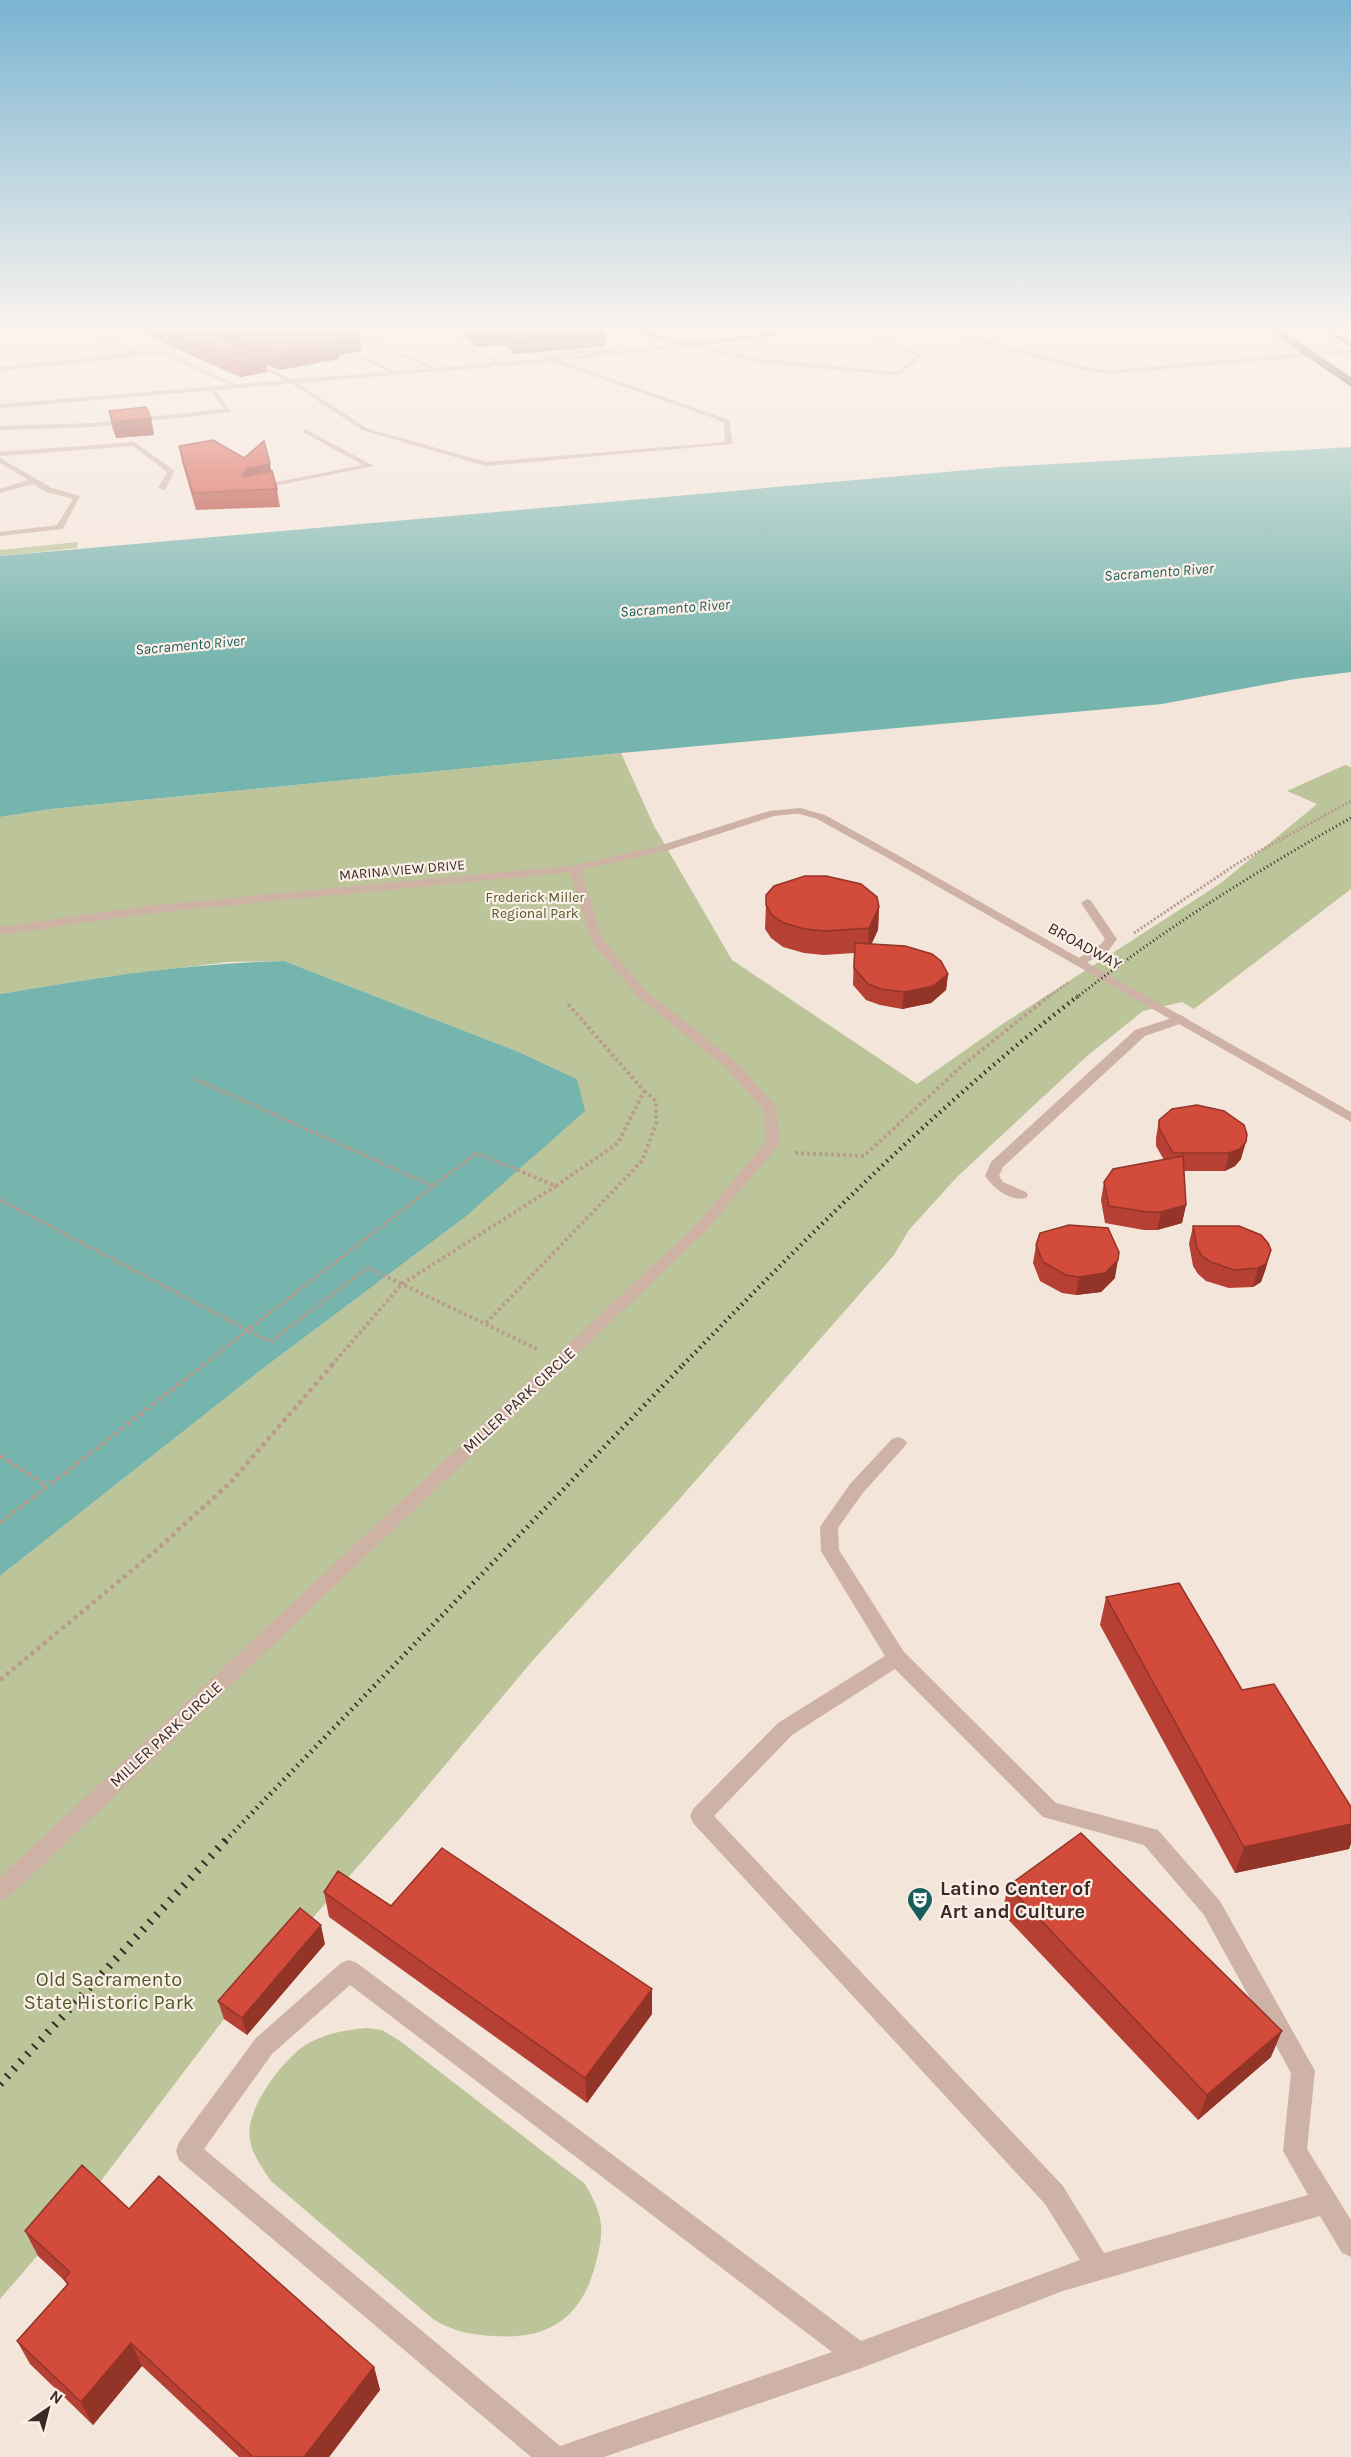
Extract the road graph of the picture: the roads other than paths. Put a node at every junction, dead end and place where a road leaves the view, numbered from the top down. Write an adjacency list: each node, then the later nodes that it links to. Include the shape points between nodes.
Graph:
1 (321, 439): 8 (street, via 370,466)
2 (398, 439): 3 (street, via 486,464 729,444)
3 (729, 439)
4 (0, 454): 7 (street, via 134,444 171,471)
5 (0, 460): 6 (street)
6 (34, 481): 9 (street); 10 (street, via 77,498 60,527)
7 (162, 488)
8 (250, 490)
9 (0, 491)
10 (0, 534)
11 (800, 811): 12 (street, MARINA VIEW DRIVE, via 773,813 665,848); 15 (street, BROADWAY, via 821,817)
12 (574, 868): 14 (street, MARINA VIEW DRIVE, via 146,910); 21 (street, MILLER PARK CIRCLE, via 596,939 641,993 730,1064 771,1109 773,1143 701,1228)
13 (1087, 903): 15 (street, via 1111,939)
14 (0, 932)
15 (1086, 965): 16 (street, BROADWAY)
16 (1180, 1019): 17 (street, BROADWAY); 18 (street, via 1140,1033 996,1165 994,1181)
17 (1351, 1118)
18 (1021, 1195)
19 (898, 1443): 20 (street, via 856,1489 829,1527 830,1551)
20 (897, 1658): 22 (street, via 1050,1811 1150,1838 1212,1908 1303,2071 1295,2151); 24 (street, via 785,1729 700,1816 1054,2195)
21 (0, 1890)
22 (1326, 2202): 23 (street); 24 (street)
23 (1351, 2244)
24 (1099, 2268): 25 (street, via 1063,2278)
25 (859, 2356): 26 (street, via 349,1971 264,2046 188,2151); 27 (street)
26 (552, 2457)
27 (565, 2457)

